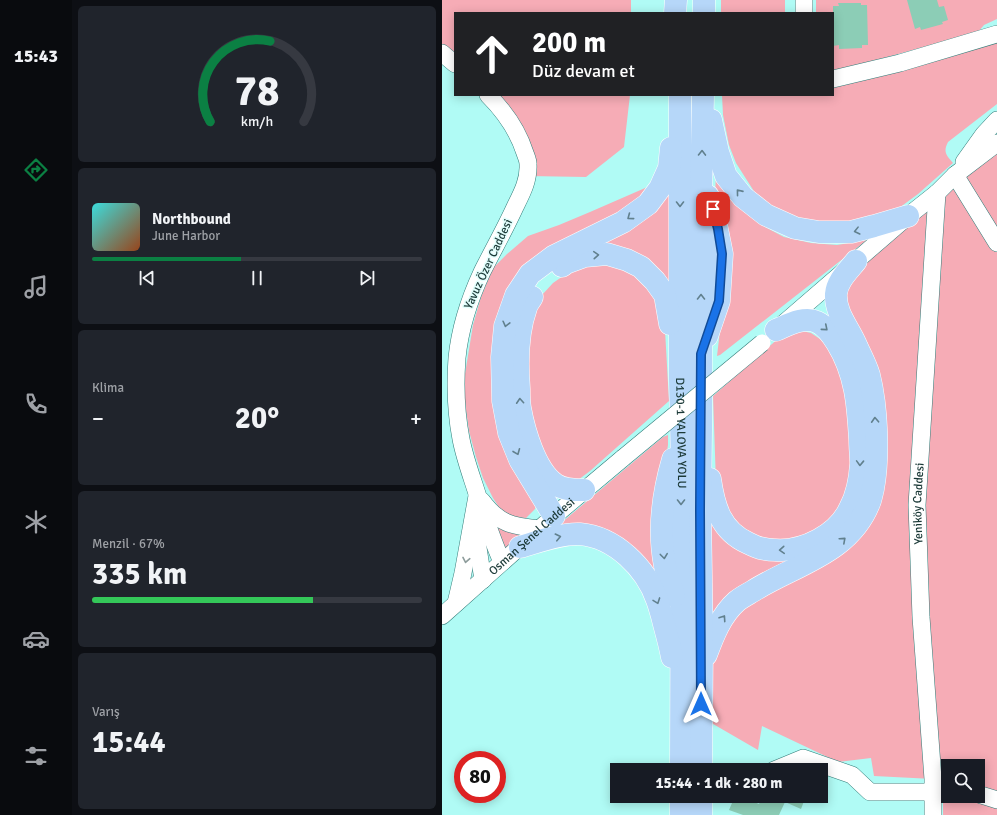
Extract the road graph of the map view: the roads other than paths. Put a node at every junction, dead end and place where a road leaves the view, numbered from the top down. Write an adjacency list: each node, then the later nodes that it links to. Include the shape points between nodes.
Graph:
1 (676, 0): 5 (highway)
2 (682, 0): 6 (highway)
3 (704, 0): 7 (highway)
4 (804, 0): 8 (street)
5 (675, 12)
6 (682, 12)
7 (704, 12)
8 (804, 12)
9 (997, 34): 12 (street, via 900,63)
10 (442, 53): 11 (street)
11 (454, 63)
12 (834, 79)
13 (489, 96): 29 (street, Yavuz Özer Caddesi, via 522,142 528,162 528,176 482,272 461,326 457,358 458,416 461,440)
14 (674, 96): 30 (highway, one-way to 30, via 669,168 660,188 648,204 622,222 554,256 530,274 516,295 505,326 502,357 504,401 509,433)
15 (680, 96): 26 (highway, D130-1 YALOVA YOLU, one-way to 26)
16 (703, 96): 27 (highway, one-way to 16, via 701,354)
17 (709, 96): 22 (highway, one-way to 17, via 851,232 819,232 796,228 766,215 743,197 726,176 718,152)
18 (997, 120): 20 (street)
19 (997, 143): 20 (street)
20 (955, 175): 21 (street, Osman Şenel Caddesi); 23 (street)
21 (937, 193): 22 (street, Osman Şenel Caddesi); 43 (street, Yeniköy Caddesi, via 917,505 921,617)
22 (908, 216): 24 (street, Osman Şenel Caddesi)
23 (997, 243)
24 (856, 261): 25 (street, Osman Şenel Caddesi); 36 (highway, one-way to 24, via 715,631 737,601 842,542 858,524 870,501 876,475 874,406 868,374 840,315 836,300 838,284)
25 (769, 336): 27 (highway, one-way to 27, via 793,323 816,321 834,337 844,355 854,383 861,464 858,488 850,509 840,523 827,535 810,544 791,549 757,547 739,539 719,516); 28 (street, Osman Şenel Caddesi, bridge)
26 (680, 379): 27 (highway, D130-1 YALOVA YOLU); 28 (highway, one-way to 26, via 571,490 556,485 540,467 533,454 520,408 518,354 521,329 526,307 538,286 566,263 585,256 607,254 641,267 655,280 665,295)
27 (691, 432): 36 (highway, via 700,518); 37 (highway, one-way to 37, via 672,461 662,519 665,567 681,625)
28 (584, 490): 30 (street, Osman Şenel Caddesi)
29 (477, 494): 30 (street, Yavuz Özer Caddesi, via 492,514 506,523 515,526); 32 (street, Yavuz Özer Caddesi); 33 (street, Yavuz Özer Caddesi, via 477,541); 34 (street, Yavuz Özer Caddesi, one-way to 34)
30 (546, 523): 31 (street, Osman Şenel Caddesi)
31 (520, 547): 32 (street, Osman Şenel Caddesi); 38 (highway, one-way to 38, via 579,534 609,543 638,566 657,599 671,648)
32 (502, 562): 33 (street, Osman Şenel Caddesi)
33 (483, 580): 34 (street, Osman Şenel Caddesi)
34 (456, 603): 35 (street, Osman Şenel Caddesi)
35 (442, 616)
36 (702, 666): 39 (highway)
37 (680, 763)
38 (680, 763)
39 (701, 763)
40 (791, 763): 41 (street, via 803,758)
41 (817, 763)
42 (828, 767): 43 (street, via 852,775 870,792)
43 (938, 785): 50 (street, Yeniköy Caddesi)
44 (985, 796): 45 (street)
45 (997, 800)
46 (681, 803): 48 (highway)
47 (701, 803): 49 (highway)
48 (681, 815)
49 (701, 815)
50 (933, 815)

